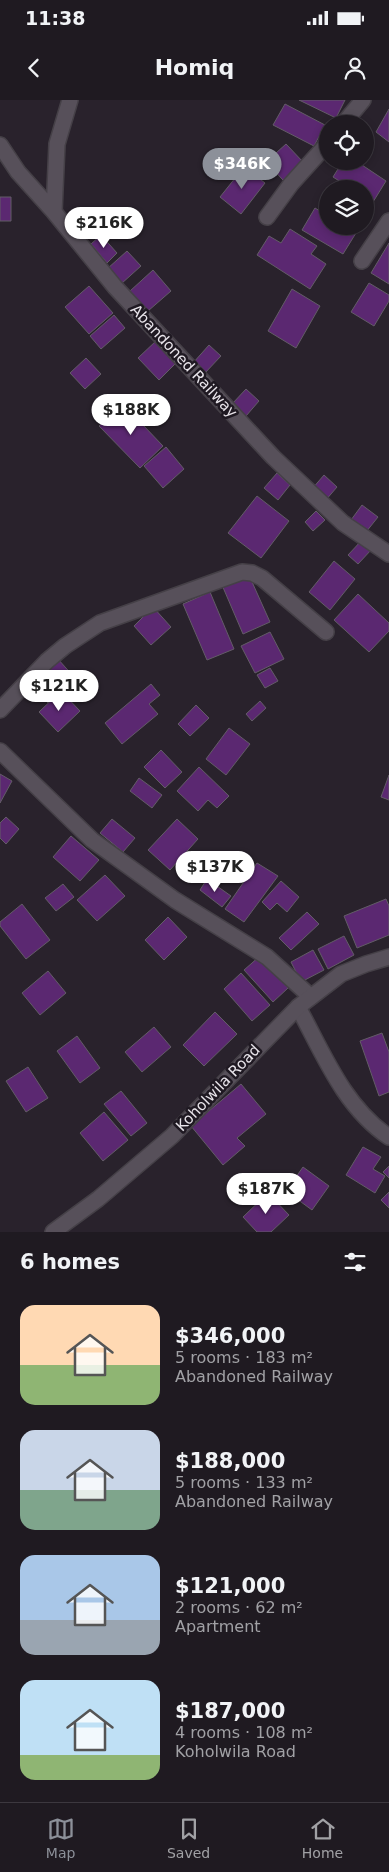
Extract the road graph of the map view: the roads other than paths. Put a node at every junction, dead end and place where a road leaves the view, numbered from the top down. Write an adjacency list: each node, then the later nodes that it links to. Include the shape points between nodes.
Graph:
1 (70, 100): 6 (street, via 57,144)
2 (363, 100): 3 (street)
3 (350, 115)
4 (0, 146): 6 (street, Abandoned Railway, via 18,172)
5 (319, 153): 7 (street)
6 (54, 212): 10 (street, Abandoned Railway, via 115,287 273,457 343,523)
7 (266, 217)
8 (389, 221): 9 (street)
9 (362, 261)
10 (389, 554)
11 (326, 632): 12 (street, via 262,578 242,572 100,623 58,651)
12 (0, 710)
13 (0, 751): 15 (street, via 92,840 175,900 267,957)
14 (389, 957): 15 (street, Koholwila Road, via 340,974)
15 (311, 997): 16 (street, Koholwila Road)
16 (298, 1007): 17 (street, via 346,1095 373,1126); 18 (street, Koholwila Road, via 172,1136 98,1199)
17 (389, 1137)
18 (53, 1232)

